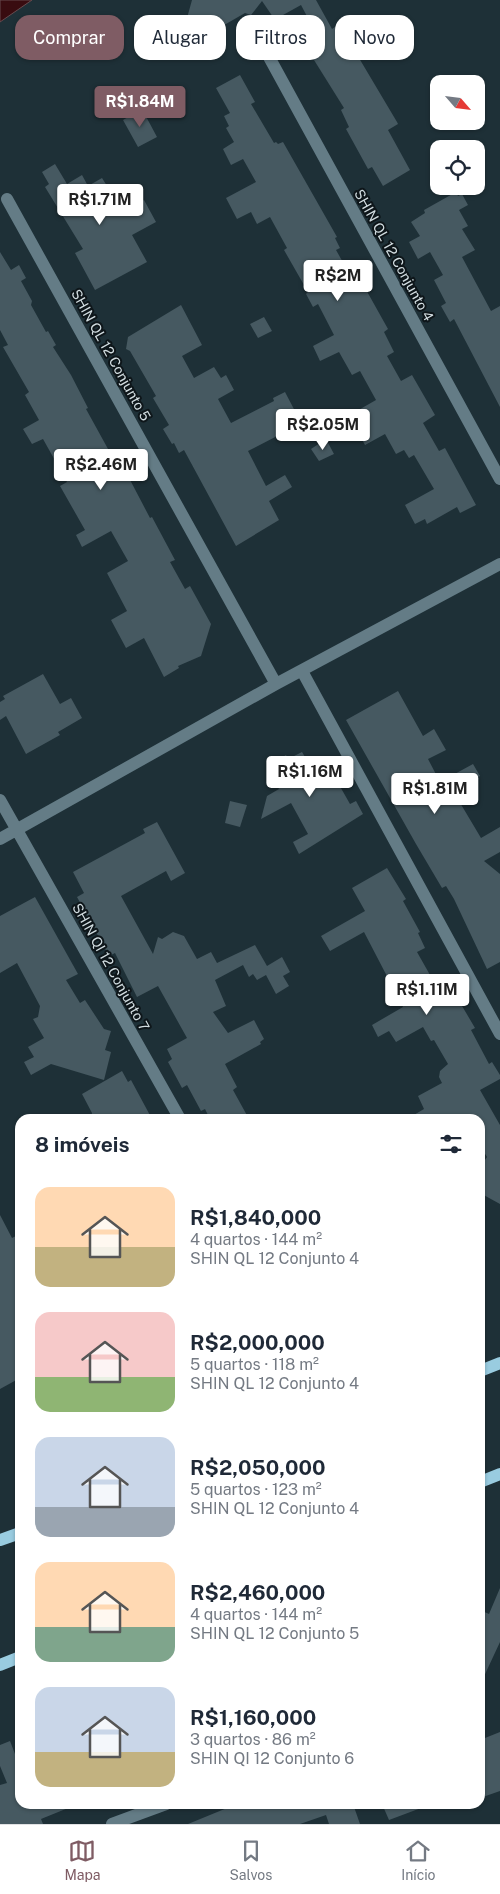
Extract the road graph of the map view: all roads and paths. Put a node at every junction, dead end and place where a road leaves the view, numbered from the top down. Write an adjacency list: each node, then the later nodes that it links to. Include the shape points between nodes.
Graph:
1 (271, 60): 3 (street, SHIN QL 12 Conjunto 4)
2 (7, 199): 6 (street, SHIN QL 12 Conjunto 5)
3 (500, 479)
4 (500, 564): 5 (street)
5 (302, 671): 6 (street); 10 (street)
6 (276, 684): 8 (street)
7 (0, 800): 8 (street, SHIN QI 12 Conjunto 7)
8 (16, 829): 9 (street); 11 (street, SHIN QI 12 Conjunto 7)
9 (0, 839)
10 (500, 1034)
11 (177, 1114)
12 (500, 1363): 13 (main road)
13 (485, 1369)
14 (500, 1474): 15 (main road)
15 (485, 1480)
16 (15, 1535): 17 (main road)
17 (0, 1540)
18 (15, 1659): 19 (main road)
19 (0, 1665)
20 (152, 1809): 21 (street)
21 (112, 1824)

